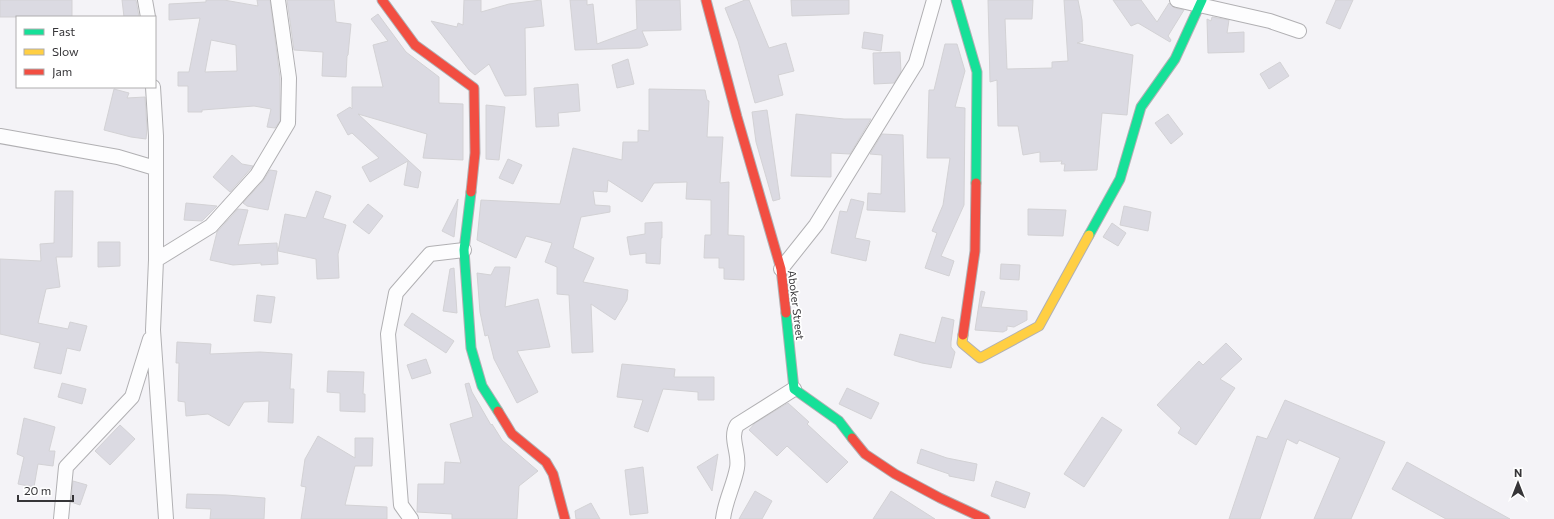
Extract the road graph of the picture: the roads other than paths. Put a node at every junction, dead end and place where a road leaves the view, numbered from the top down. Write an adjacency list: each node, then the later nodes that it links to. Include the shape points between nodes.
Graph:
1 (145, 0): 9 (street)
2 (278, 0): 15 (street, via 289,78 288,123 257,175 212,226)
3 (382, 0): 14 (street, via 415,45 474,88 475,154)
4 (706, 0): 16 (street, Aboker Street)
5 (934, 0): 16 (street, via 916,63 816,225)
6 (956, 0): 8 (street, via 977,72 975,251 962,343 980,358 1039,326 1120,179 1141,107 1175,59)
7 (1177, 0): 8 (street)
8 (1201, 3): 10 (street)
9 (148, 16)
10 (1299, 31)
11 (153, 88): 13 (street)
12 (0, 136): 13 (street, via 118,156)
13 (155, 168): 15 (street)
14 (464, 250): 21 (street, via 430,254 396,293 388,334 401,505); 22 (street, via 471,348 482,386 512,434 546,462 553,474)
15 (156, 260): 17 (street)
16 (781, 269): 18 (street, Aboker Street)
17 (153, 330): 19 (street, via 132,396 66,467); 20 (street)
18 (794, 389): 23 (street, via 737,425 733,432 738,467 724,508); 24 (street, via 839,422 865,454 895,474)
19 (61, 519)
20 (166, 519)
21 (411, 519)
22 (565, 519)
23 (723, 519)
24 (985, 519)

